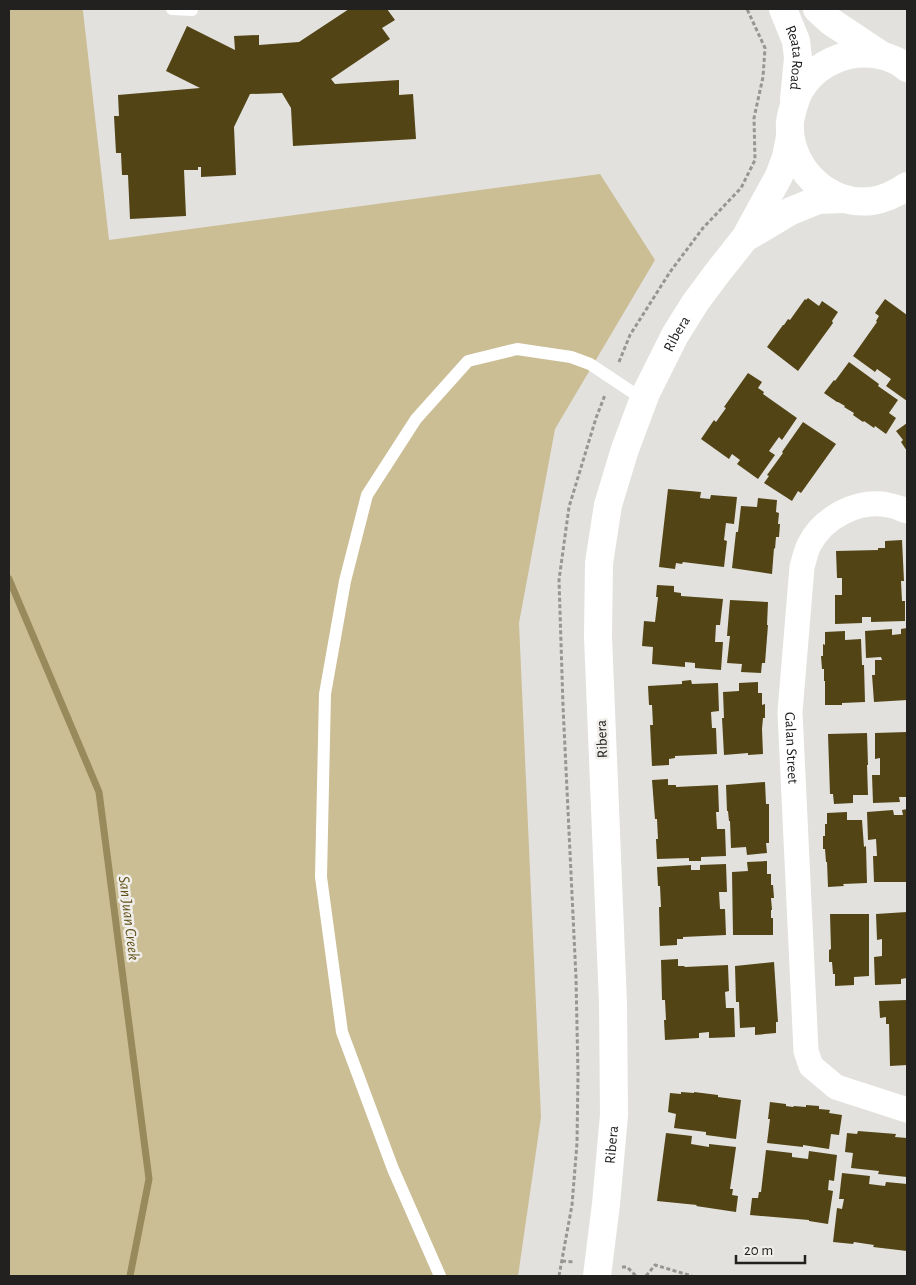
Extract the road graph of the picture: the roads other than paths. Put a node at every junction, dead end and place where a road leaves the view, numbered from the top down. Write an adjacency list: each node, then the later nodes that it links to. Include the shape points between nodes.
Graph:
1 (172, 9): 4 (lane)
2 (784, 9): 6 (street, Reata Road, via 796,41 798,58)
3 (817, 9): 5 (street, via 830,21)
4 (192, 10)
5 (895, 59): 6 (street, Ribera, via 858,53 836,58 817,70 802,87)
6 (792, 108): 7 (street, Ribera)
7 (790, 137): 9 (street, Ribera, via 796,158 808,176 824,190); 12 (street, Ribera, via 779,176)
8 (907, 186): 10 (street, Ribera, via 894,195)
9 (844, 199): 10 (street, Ribera); 12 (street, Ribera, via 818,200 791,211)
10 (873, 201): 11 (street)
11 (907, 205)
12 (745, 238): 13 (street, Ribera, via 695,303 675,335)
13 (644, 400): 16 (lane, via 590,364 572,357 517,349 468,361 416,419 367,495 345,582 324,694 321,877 342,1032 393,1169); 17 (street, Ribera, via 608,504 599,563 598,638 613,1003 614,1115)
14 (907, 511): 15 (street, Galan Street, via 888,505 864,505 842,512 823,526 809,545 802,567 790,712 806,1051 811,1066 836,1087)
15 (907, 1110)
16 (440, 1276)
17 (597, 1276)

